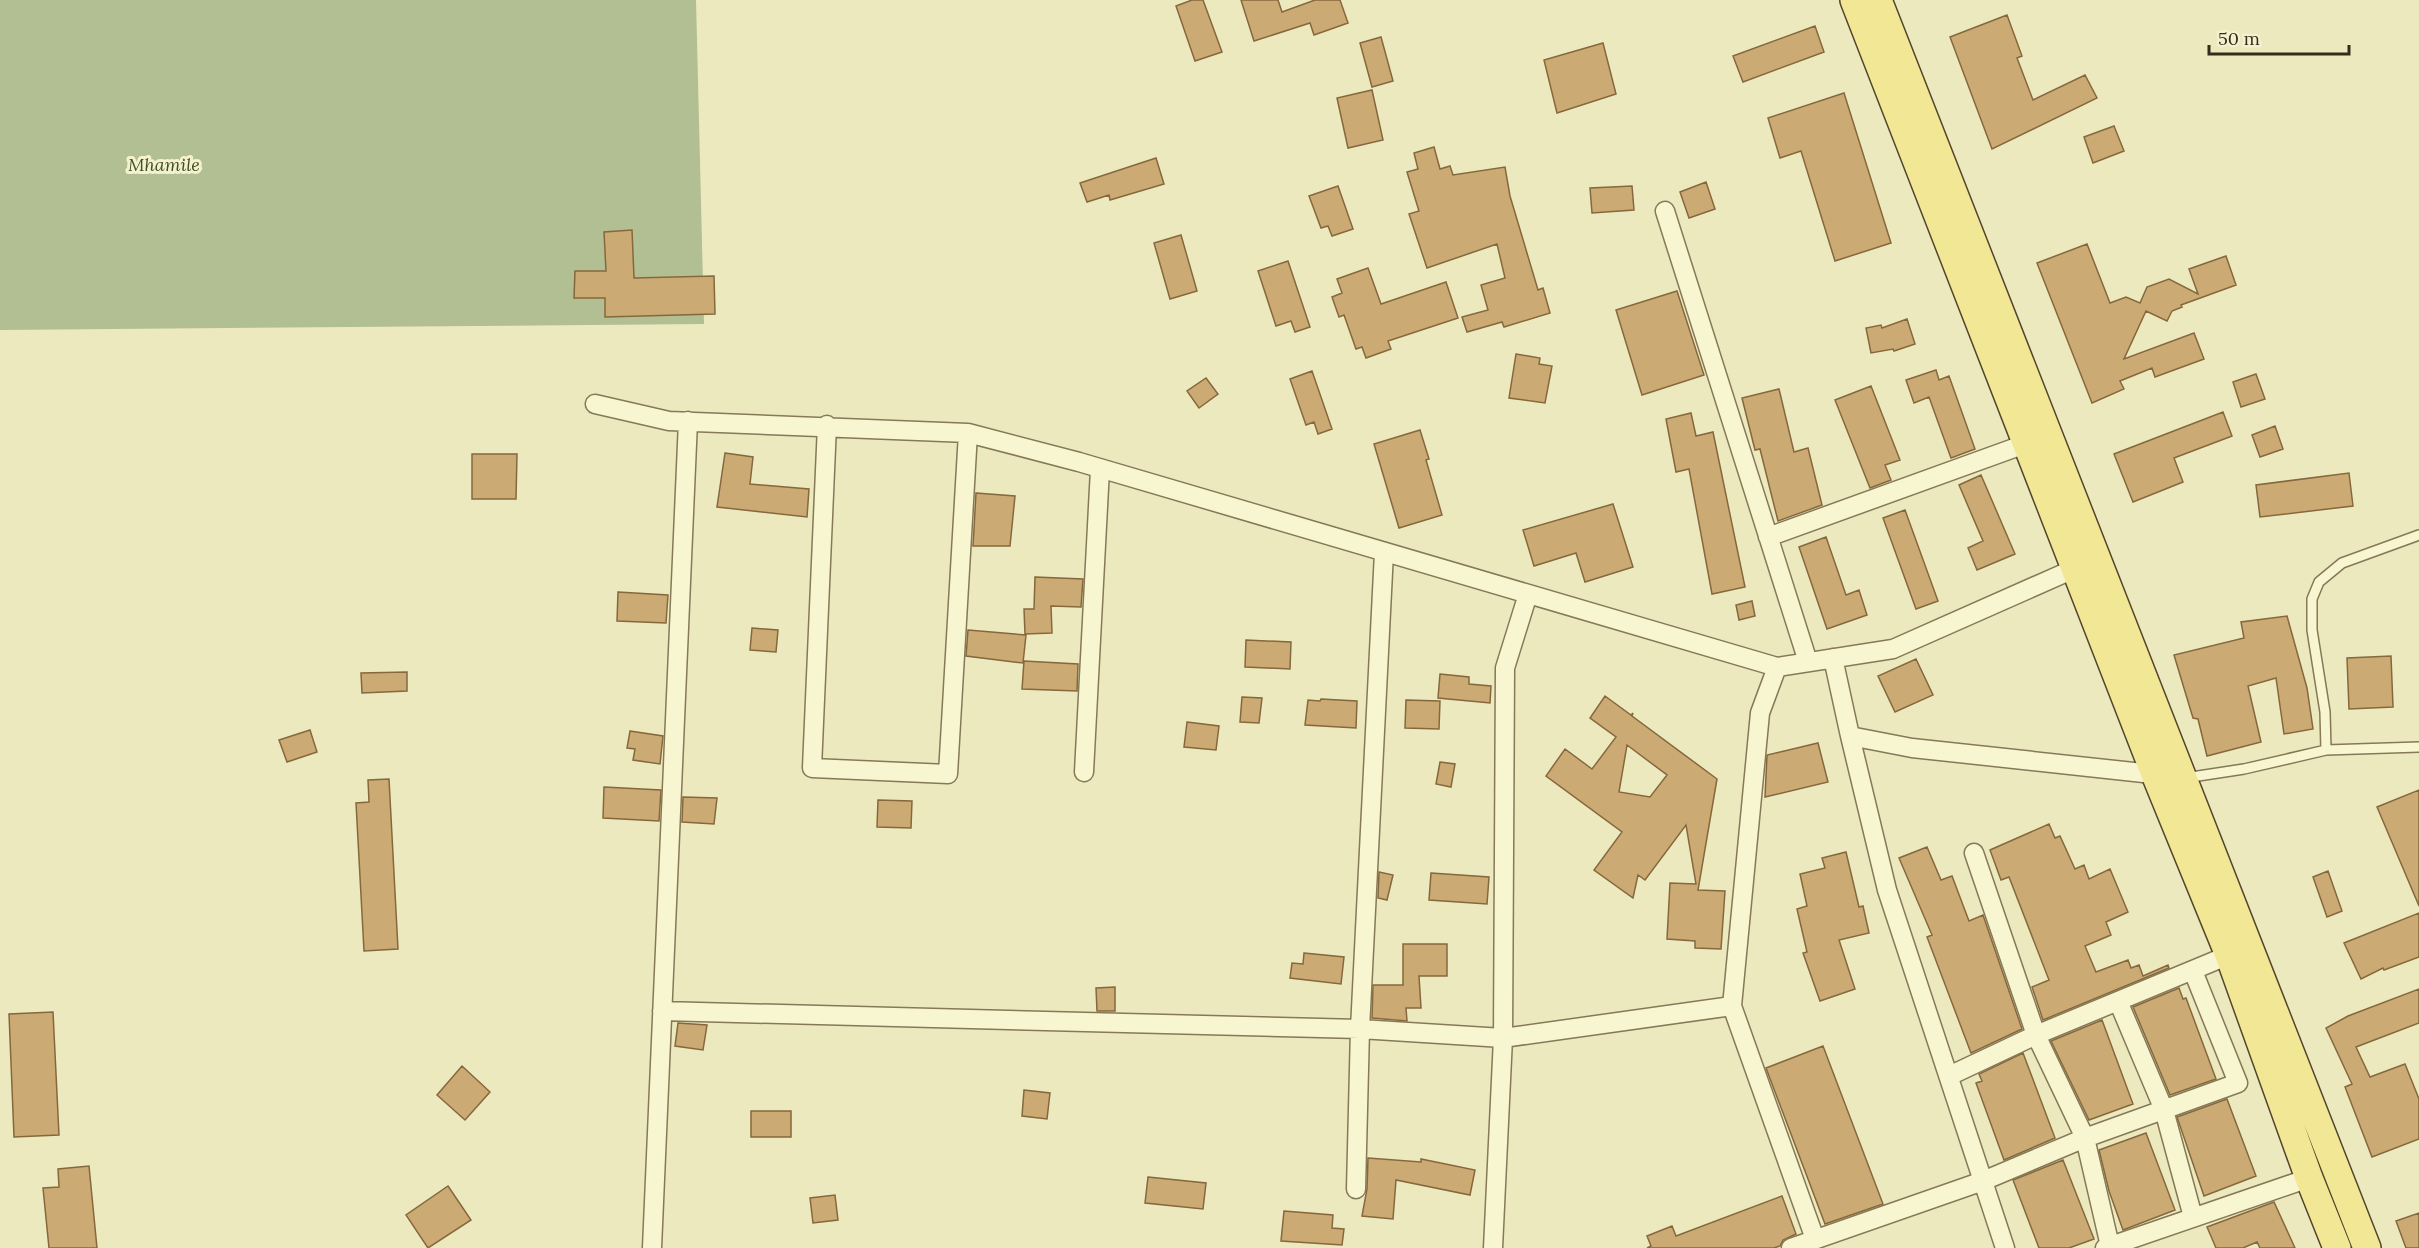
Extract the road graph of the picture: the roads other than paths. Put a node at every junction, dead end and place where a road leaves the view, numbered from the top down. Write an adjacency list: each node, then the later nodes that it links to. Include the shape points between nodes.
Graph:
1 (1854, 0): 8 (main road)
2 (1878, 0): 23 (main road)
3 (1665, 212): 11 (street)
4 (595, 404): 5 (street, via 669,421)
5 (688, 421): 6 (street); 29 (street)
6 (827, 425): 7 (street); 7 (street, via 812,768 948,774)
7 (968, 433): 9 (street)
8 (2028, 443): 11 (street); 13 (main road)
9 (1100, 469): 12 (street); 21 (street)
10 (2419, 535): 20 (lane, via 2342,563 2315,590 2312,630 2325,712)
11 (1768, 537): 16 (street)
12 (1384, 552): 14 (street); 30 (street)
13 (2076, 568): 15 (street, via 1893,649); 22 (main road)
14 (1528, 594): 17 (street); 32 (street, via 1505,668)
15 (1833, 658): 16 (street); 18 (street)
16 (1808, 662): 17 (street)
17 (1777, 667): 28 (street, via 1760,713)
18 (1850, 736): 22 (street, via 1912,748); 33 (street, via 1887,890)
19 (2419, 747): 20 (lane)
20 (2326, 750): 23 (lane)
21 (1084, 772)
22 (2155, 774): 23 (street); 25 (main road)
23 (2183, 778): 47 (main road)
24 (1974, 853): 31 (street)
25 (2229, 956): 26 (street); 36 (main road)
26 (2193, 970): 27 (street); 34 (street, via 2238,1083)
27 (2118, 1001): 31 (street); 34 (street)
28 (1732, 1006): 32 (street); 40 (street)
29 (662, 1011): 30 (street); 42 (street)
30 (1360, 1029): 32 (street); 38 (street)
31 (2036, 1035): 33 (street); 35 (street)
32 (1503, 1038): 43 (street)
33 (1949, 1076): 37 (street)
34 (2164, 1110): 35 (street); 39 (street)
35 (2085, 1138): 37 (street); 41 (street)
36 (2309, 1178): 39 (street); 46 (main road)
37 (1983, 1181): 40 (street); 45 (street)
38 (1356, 1189)
39 (2193, 1217): 41 (street)
40 (1815, 1239): 44 (street)
41 (2108, 1247)
42 (652, 1248)
43 (1493, 1248)
44 (1791, 1248)
45 (2006, 1248)
46 (2337, 1248)
47 (2367, 1248)

